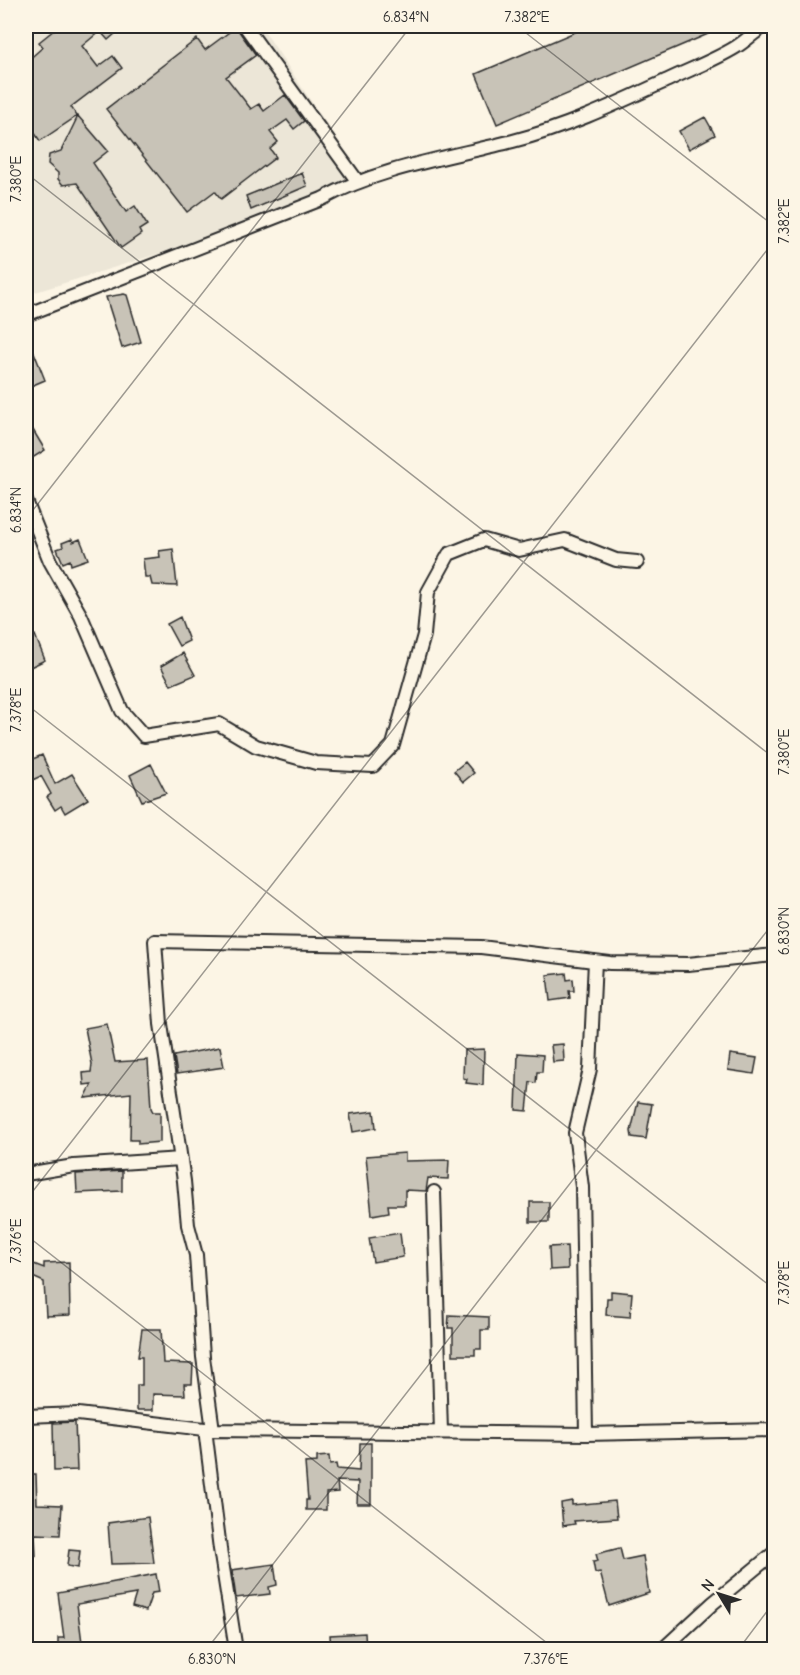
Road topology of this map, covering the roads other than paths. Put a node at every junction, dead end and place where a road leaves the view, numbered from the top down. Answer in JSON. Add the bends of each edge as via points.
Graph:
{"nodes":[{"id":1,"x":245,"y":26,"type":"edge"},
{"id":2,"x":765,"y":26,"type":"edge"},
{"id":3,"x":358,"y":182,"type":"junction"},
{"id":4,"x":26,"y":315,"type":"edge"},
{"id":5,"x":26,"y":501,"type":"edge"},
{"id":6,"x":637,"y":562,"type":"dead end"},
{"id":7,"x":774,"y":955,"type":"edge"},
{"id":8,"x":595,"y":962,"type":"junction"},
{"id":9,"x":181,"y":1159,"type":"junction"},
{"id":10,"x":26,"y":1174,"type":"edge"},
{"id":11,"x":434,"y":1192,"type":"dead end"},
{"id":12,"x":26,"y":1416,"type":"edge"},
{"id":13,"x":209,"y":1429,"type":"junction"},
{"id":14,"x":774,"y":1430,"type":"edge"},
{"id":15,"x":441,"y":1432,"type":"junction"},
{"id":16,"x":586,"y":1434,"type":"junction"},
{"id":17,"x":774,"y":1553,"type":"edge"},
{"id":18,"x":236,"y":1650,"type":"edge"},
{"id":19,"x":662,"y":1650,"type":"edge"}],
"edges":[{"from":1,"to":3,"type":"street"},
{"from":2,"to":3,"type":"street","via":[[721,55],[600,113],[472,153]]},
{"from":3,"to":4,"type":"street"},
{"from":5,"to":6,"type":"street","via":[[50,561],[81,616],[122,711],[144,736],[219,724],[256,746],[316,763],[373,766],[393,745],[423,635],[428,592],[449,554],[484,540],[519,550],[565,540],[616,560]]},
{"from":7,"to":8,"type":"street","via":[[688,964]]},
{"from":8,"to":9,"type":"street","via":[[481,947],[155,940],[161,1024]]},
{"from":8,"to":16,"type":"street","via":[[590,1069],[575,1133],[582,1187]]},
{"from":9,"to":10,"type":"street","via":[[74,1166]]},
{"from":9,"to":13,"type":"street","via":[[188,1225],[196,1255]]},
{"from":11,"to":15,"type":"street"},
{"from":12,"to":13,"type":"street","via":[[78,1414]]},
{"from":13,"to":15,"type":"street"},
{"from":13,"to":18,"type":"street","via":[[217,1527]]},
{"from":14,"to":16,"type":"street"},
{"from":15,"to":16,"type":"street"},
{"from":17,"to":19,"type":"street"}]}
